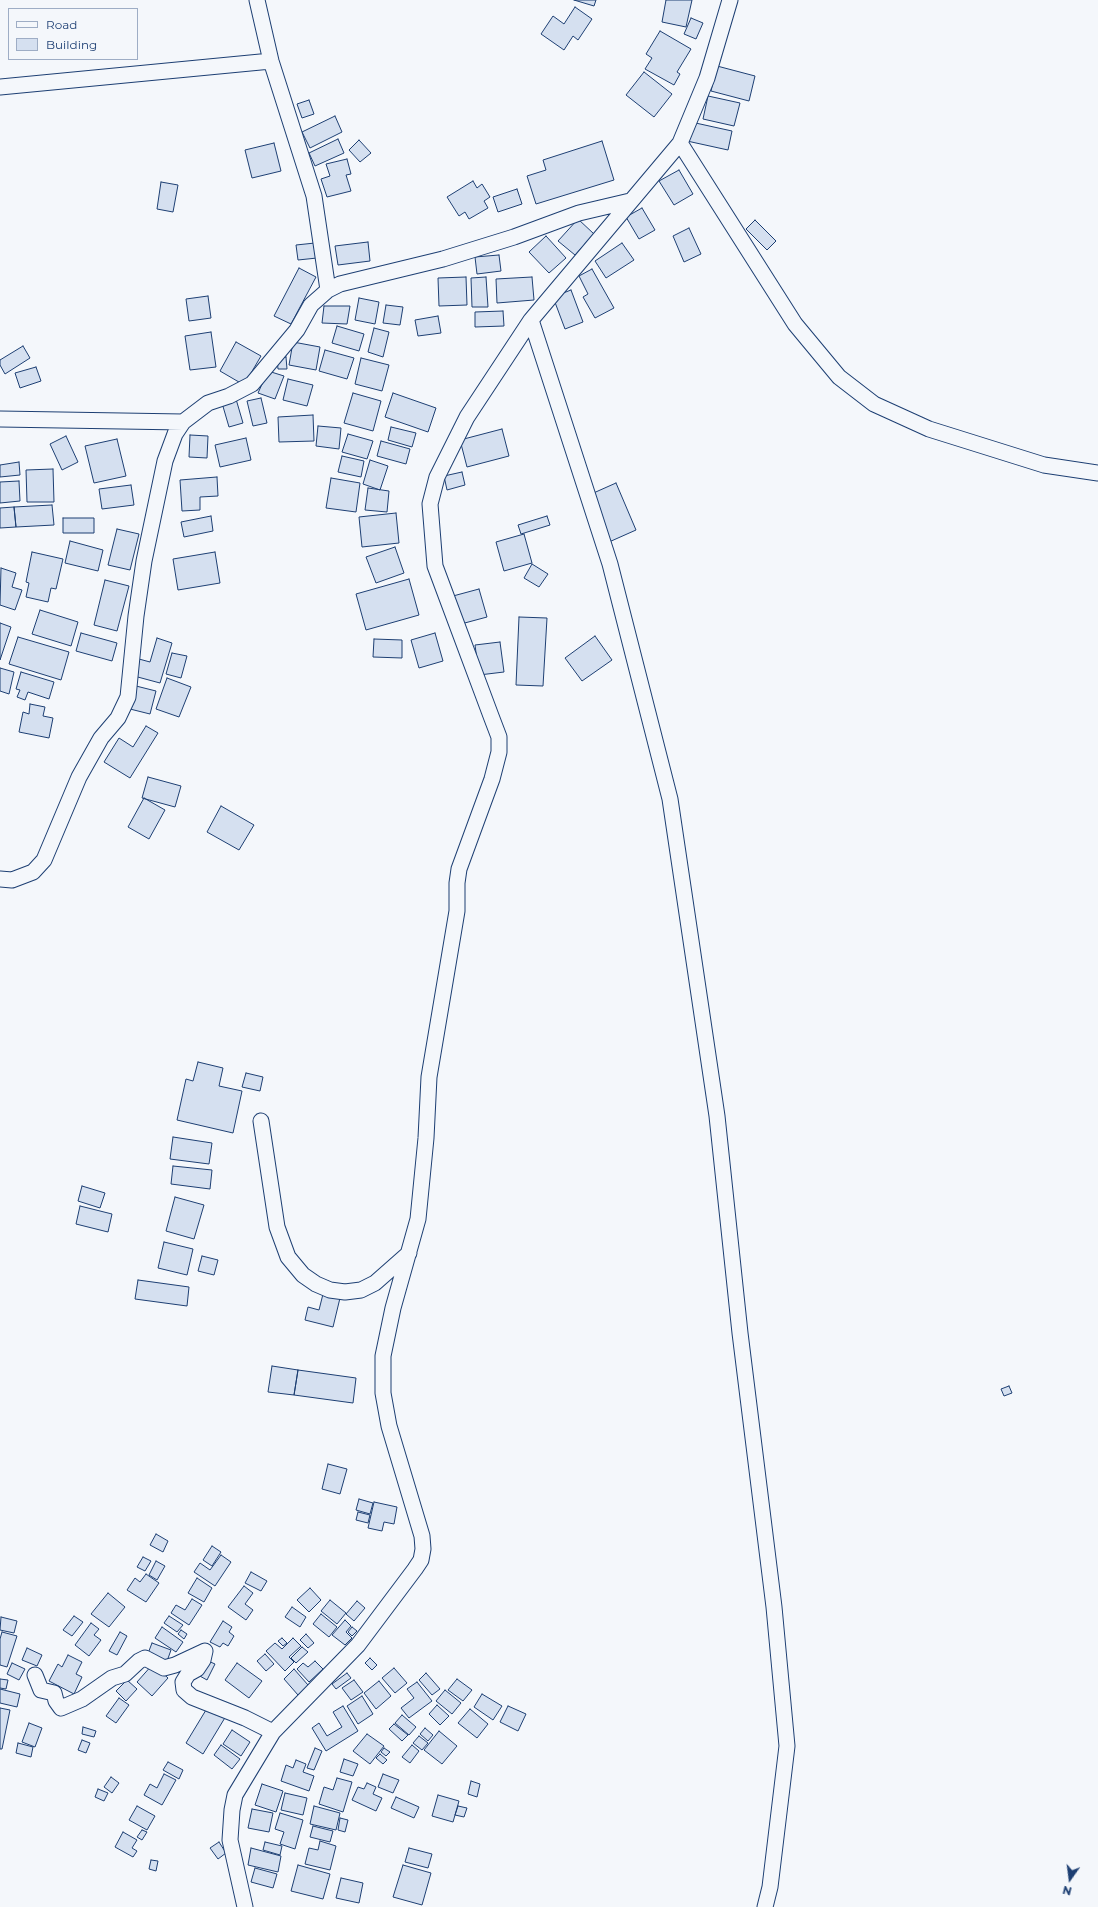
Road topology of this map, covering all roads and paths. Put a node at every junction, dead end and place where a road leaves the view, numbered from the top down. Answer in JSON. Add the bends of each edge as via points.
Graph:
{"nodes":[{"id":1,"x":257,"y":0,"type":"edge"},
{"id":2,"x":730,"y":0,"type":"edge"},
{"id":3,"x":271,"y":61,"type":"junction"},
{"id":4,"x":0,"y":87,"type":"edge"},
{"id":5,"x":680,"y":144,"type":"junction"},
{"id":6,"x":630,"y":201,"type":"junction"},
{"id":7,"x":328,"y":290,"type":"junction"},
{"id":8,"x":531,"y":320,"type":"junction"},
{"id":9,"x":0,"y":419,"type":"edge"},
{"id":10,"x":183,"y":422,"type":"junction"},
{"id":11,"x":1098,"y":473,"type":"edge"},
{"id":12,"x":0,"y":879,"type":"edge"},
{"id":13,"x":261,"y":1121,"type":"dead end"},
{"id":14,"x":409,"y":1253,"type":"junction"},
{"id":15,"x":35,"y":1675,"type":"dead end"},
{"id":16,"x":273,"y":1732,"type":"junction"},
{"id":17,"x":245,"y":1907,"type":"edge"},
{"id":18,"x":766,"y":1907,"type":"edge"}],
"edges":[{"from":1,"to":3,"type":"street"},
{"from":2,"to":5,"type":"street","via":[[707,78]]},
{"from":3,"to":4,"type":"street"},
{"from":3,"to":7,"type":"street","via":[[314,196]]},
{"from":5,"to":6,"type":"street"},
{"from":5,"to":11,"type":"street","via":[[795,324],[845,381],[874,404],[929,429],[1044,464]]},
{"from":6,"to":7,"type":"street","via":[[579,213],[443,259],[340,284]]},
{"from":6,"to":8,"type":"street"},
{"from":7,"to":10,"type":"street","via":[[311,305],[297,330],[252,384],[208,403]]},
{"from":8,"to":14,"type":"street","via":[[467,417],[437,477],[430,504],[436,566],[450,610],[492,716],[499,752],[457,883],[457,911],[429,1077],[418,1219]]},
{"from":8,"to":18,"type":"street","via":[[610,564],[670,799],[717,1116],[740,1333],[774,1607],[787,1746]]},
{"from":9,"to":10,"type":"street"},
{"from":10,"to":12,"type":"street","via":[[175,434],[165,461],[144,561],[128,697],[118,718],[101,738],[79,777],[44,860],[33,872],[12,880]]},
{"from":13,"to":14,"type":"street","via":[[277,1228],[288,1257],[303,1275],[330,1290],[361,1290],[375,1282]]},
{"from":14,"to":16,"type":"street","via":[[393,1308],[383,1356],[384,1393],[389,1426],[422,1536],[421,1560],[358,1644]]},
{"from":15,"to":16,"type":"street","via":[[41,1690],[54,1693],[61,1708],[82,1699],[112,1678],[125,1674],[145,1658],[164,1668],[205,1651],[200,1665],[188,1674],[183,1682],[184,1690],[192,1697]]},
{"from":16,"to":17,"type":"street","via":[[235,1795],[232,1810],[230,1840]]}]}
